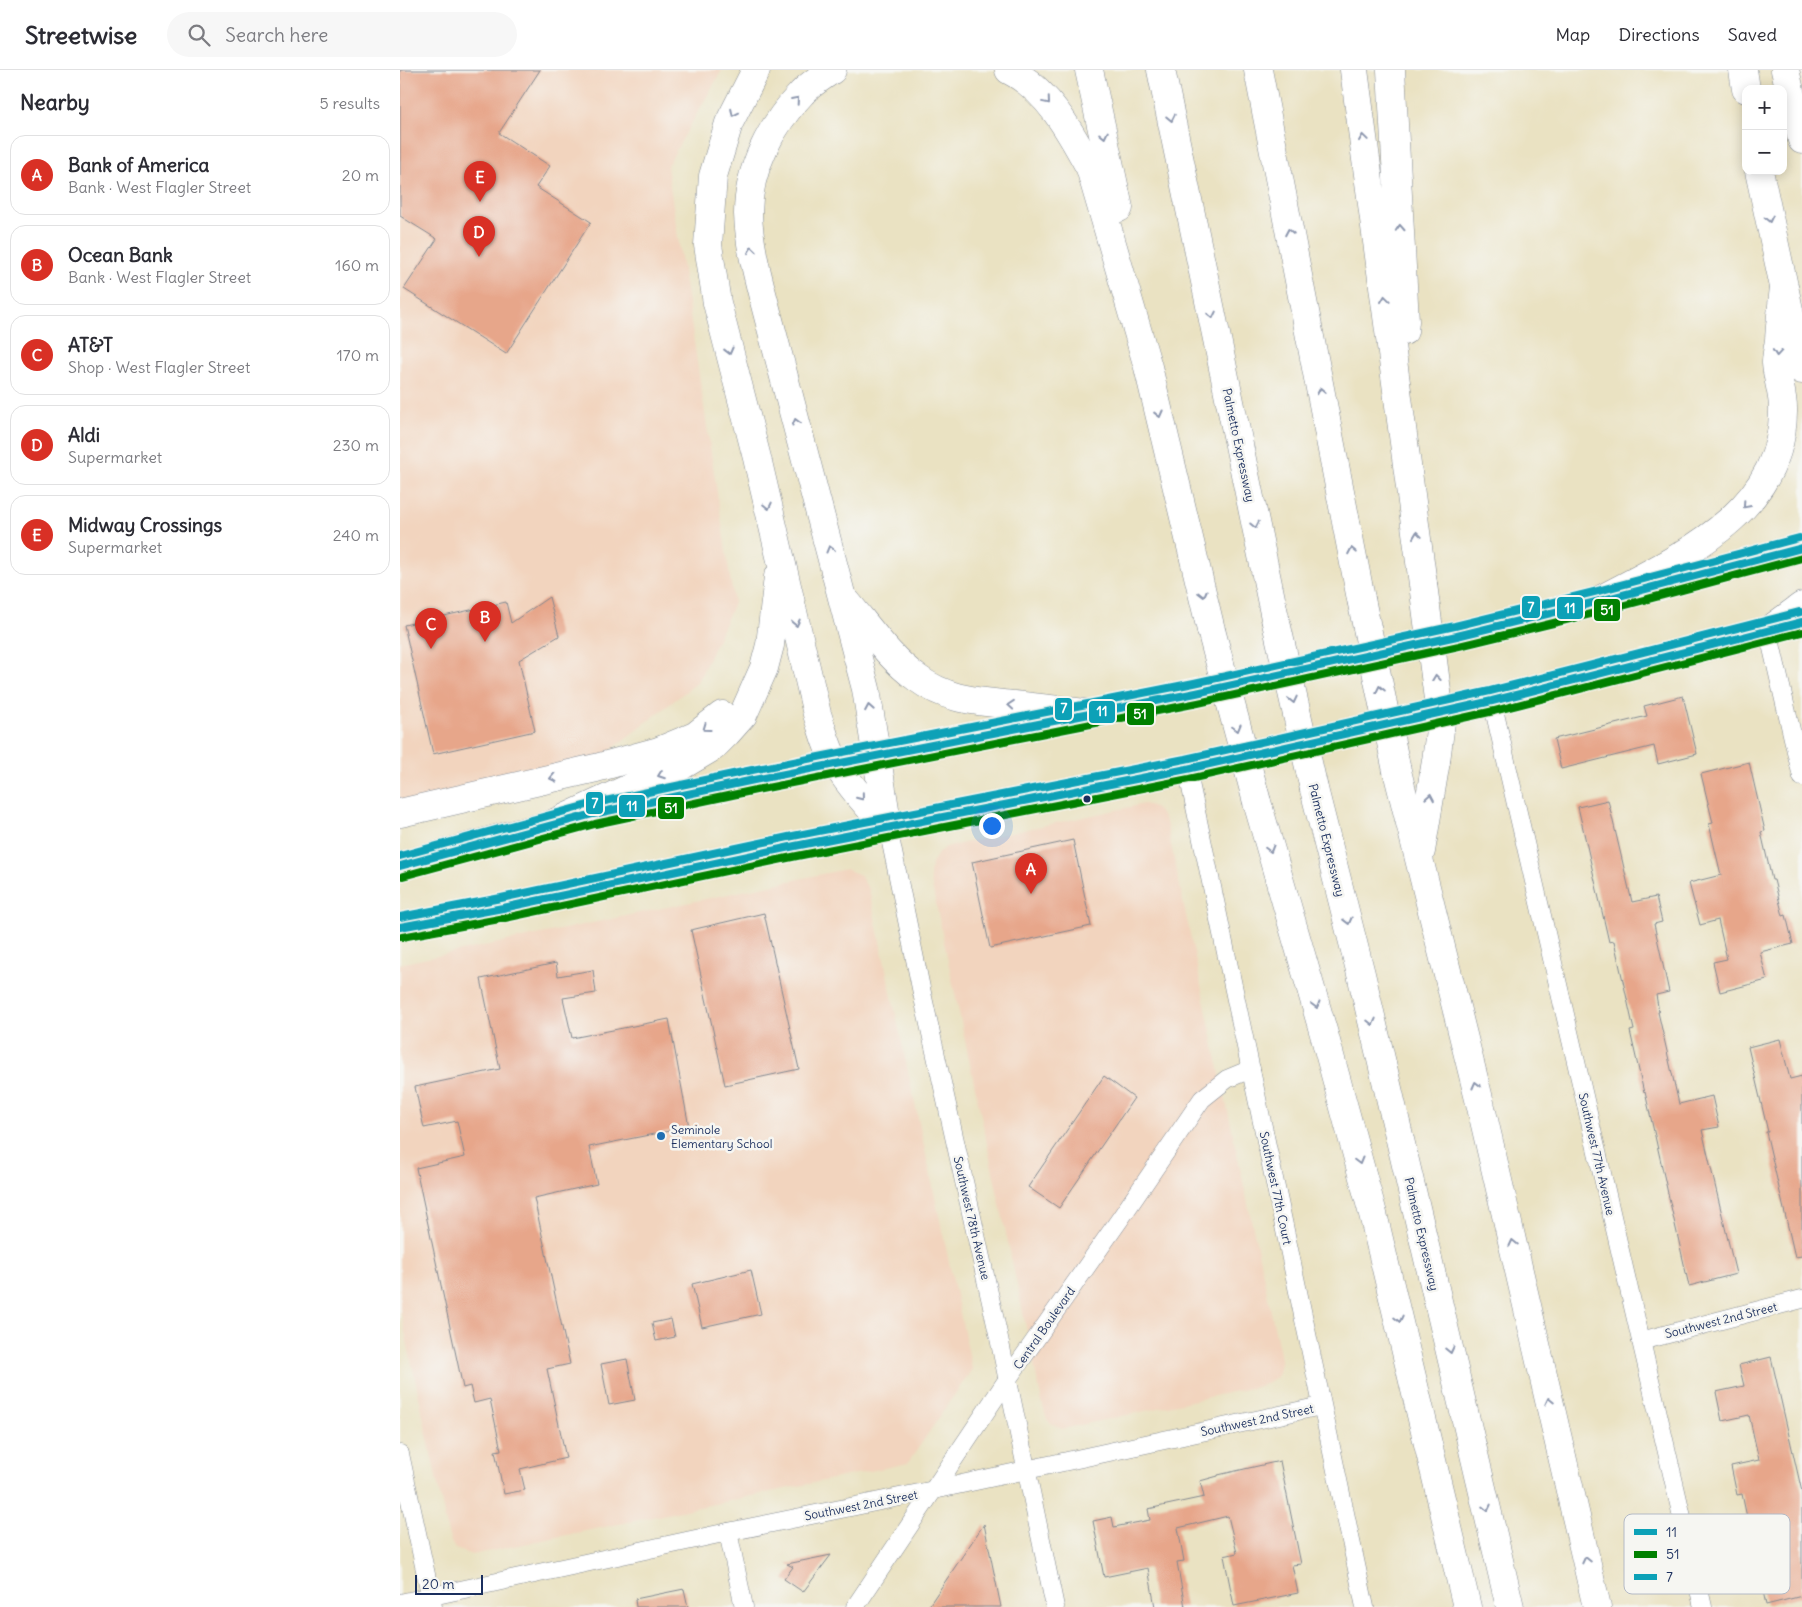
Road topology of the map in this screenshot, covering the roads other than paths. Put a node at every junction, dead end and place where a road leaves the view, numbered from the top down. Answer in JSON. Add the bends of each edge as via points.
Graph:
{"nodes":[{"id":1,"x":756,"y":70,"type":"edge"},
{"id":2,"x":832,"y":70,"type":"edge"},
{"id":3,"x":1009,"y":70,"type":"edge"},
{"id":4,"x":1089,"y":70,"type":"edge"},
{"id":5,"x":1161,"y":70,"type":"edge"},
{"id":6,"x":1258,"y":70,"type":"edge"},
{"id":7,"x":1354,"y":70,"type":"edge"},
{"id":8,"x":1391,"y":70,"type":"edge"},
{"id":9,"x":1743,"y":70,"type":"edge"},
{"id":10,"x":1785,"y":70,"type":"edge"},
{"id":11,"x":1745,"y":85,"type":"edge"},
{"id":12,"x":1802,"y":140,"type":"edge"},
{"id":13,"x":1760,"y":175,"type":"edge"},
{"id":14,"x":1784,"y":287,"type":"junction"},
{"id":15,"x":1148,"y":367,"type":"junction"},
{"id":16,"x":1802,"y":370,"type":"edge"},
{"id":17,"x":1398,"y":399,"type":"junction"},
{"id":18,"x":1802,"y":548,"type":"edge"},
{"id":19,"x":780,"y":558,"type":"junction"},
{"id":20,"x":843,"y":596,"type":"junction"},
{"id":21,"x":1596,"y":602,"type":"junction"},
{"id":22,"x":1802,"y":606,"type":"edge"},
{"id":23,"x":1802,"y":622,"type":"edge"},
{"id":24,"x":1768,"y":631,"type":"junction"},
{"id":25,"x":756,"y":684,"type":"junction"},
{"id":26,"x":1492,"y":701,"type":"junction"},
{"id":27,"x":1094,"y":714,"type":"junction"},
{"id":28,"x":878,"y":756,"type":"junction"},
{"id":29,"x":836,"y":764,"type":"junction"},
{"id":30,"x":1187,"y":769,"type":"junction"},
{"id":31,"x":1802,"y":777,"type":"edge"},
{"id":32,"x":400,"y":813,"type":"edge"},
{"id":33,"x":550,"y":825,"type":"junction"},
{"id":34,"x":888,"y":828,"type":"junction"},
{"id":35,"x":1419,"y":862,"type":"junction"},
{"id":36,"x":400,"y":866,"type":"edge"},
{"id":37,"x":400,"y":927,"type":"edge"},
{"id":38,"x":1251,"y":1069,"type":"junction"},
{"id":39,"x":1802,"y":1299,"type":"edge"},
{"id":40,"x":1641,"y":1341,"type":"junction"},
{"id":41,"x":1007,"y":1380,"type":"junction"},
{"id":42,"x":1322,"y":1406,"type":"junction"},
{"id":43,"x":400,"y":1454,"type":"edge"},
{"id":44,"x":1025,"y":1470,"type":"junction"},
{"id":45,"x":934,"y":1490,"type":"junction"},
{"id":46,"x":1681,"y":1514,"type":"edge"},
{"id":47,"x":728,"y":1532,"type":"junction"},
{"id":48,"x":1700,"y":1594,"type":"edge"},
{"id":49,"x":431,"y":1602,"type":"edge"},
{"id":50,"x":400,"y":1603,"type":"edge"},
{"id":51,"x":744,"y":1607,"type":"edge"},
{"id":52,"x":855,"y":1607,"type":"edge"},
{"id":53,"x":1055,"y":1607,"type":"edge"},
{"id":54,"x":1365,"y":1607,"type":"edge"},
{"id":55,"x":1467,"y":1607,"type":"edge"},
{"id":56,"x":1510,"y":1607,"type":"edge"},
{"id":57,"x":1597,"y":1607,"type":"edge"},
{"id":58,"x":1703,"y":1607,"type":"edge"}],
"edges":[{"from":1,"to":19,"type":"main road","one_way":true,"via":[[729,123],[713,176],[708,245],[717,304]]},
{"from":20,"to":2,"type":"main road","one_way":true,"via":[[752,253],[748,213],[753,178],[766,142],[803,92]]},
{"from":3,"to":15,"type":"main road","one_way":true,"via":[[1040,92],[1074,138],[1090,168]]},
{"from":4,"to":15,"type":"main road","one_way":true},
{"from":5,"to":56,"type":"main road","name":"Palmetto Expressway","one_way":true,"bridge":true,"via":[[1275,618]]},
{"from":35,"to":6,"type":"main road","one_way":true,"bridge":true,"via":[[1361,599]]},
{"from":17,"to":7,"type":"main road","one_way":true},
{"from":17,"to":8,"type":"main road","one_way":true,"via":[[1405,321]]},
{"from":9,"to":11,"type":"main road"},
{"from":10,"to":12,"type":"main road"},
{"from":13,"to":14,"type":"main road","one_way":true},
{"from":14,"to":16,"type":"main road"},
{"from":14,"to":21,"type":"main road","one_way":true,"via":[[1776,363],[1784,412],[1780,443],[1766,478],[1741,511],[1701,543]]},
{"from":15,"to":55,"type":"main road","one_way":true,"bridge":true,"via":[[1211,630],[1373,1214]]},
{"from":35,"to":17,"type":"main road","one_way":true,"bridge":true,"via":[[1441,722]]},
{"from":18,"to":21,"type":"main road"},
{"from":19,"to":25,"type":"main road","via":[[770,645]]},
{"from":19,"to":29,"type":"main road","one_way":true,"via":[[817,714]]},
{"from":27,"to":20,"type":"main road","one_way":true,"via":[[984,703],[936,690],[892,656]]},
{"from":28,"to":20,"type":"main road","one_way":true,"via":[[866,689]]},
{"from":21,"to":27,"type":"main road","via":[[1457,636]]},
{"from":22,"to":24,"type":"main road"},
{"from":23,"to":24,"type":"main road"},
{"from":24,"to":26,"type":"main road"},
{"from":24,"to":31,"type":"street"},
{"from":25,"to":32,"type":"main road","one_way":true,"via":[[695,736],[659,751]]},
{"from":25,"to":33,"type":"main road","one_way":true,"via":[[742,715],[713,747],[681,766]]},
{"from":26,"to":30,"type":"main road"},
{"from":26,"to":40,"type":"street","name":"Southwest 77th Avenue"},
{"from":27,"to":28,"type":"main road"},
{"from":28,"to":29,"type":"main road"},
{"from":28,"to":34,"type":"main road"},
{"from":29,"to":33,"type":"main road"},
{"from":29,"to":34,"type":"main road","one_way":true},
{"from":30,"to":34,"type":"main road"},
{"from":30,"to":38,"type":"street","name":"Southwest 77th Court"},
{"from":33,"to":36,"type":"main road"},
{"from":34,"to":37,"type":"main road"},
{"from":34,"to":41,"type":"street","name":"Southwest 78th Avenue"},
{"from":57,"to":35,"type":"main road","one_way":true,"via":[[1480,1103]]},
{"from":38,"to":41,"type":"street","name":"Central Boulevard","via":[[1227,1079],[1202,1099]]},
{"from":38,"to":42,"type":"street","name":"Southwest 77th Court"},
{"from":39,"to":40,"type":"street","name":"Southwest 2nd Street"},
{"from":40,"to":46,"type":"street","name":"Southwest 77th Avenue"},
{"from":41,"to":44,"type":"street","name":"Southwest 78th Avenue"},
{"from":41,"to":45,"type":"street","name":"Central Boulevard"},
{"from":42,"to":44,"type":"street","name":"Southwest 2nd Street"},
{"from":42,"to":54,"type":"street","name":"Southwest 77th Court"},
{"from":43,"to":49,"type":"street"},
{"from":44,"to":45,"type":"street","name":"Southwest 2nd Street"},
{"from":44,"to":53,"type":"street","name":"Southwest 78th Avenue"},
{"from":45,"to":47,"type":"street","name":"Southwest 2nd Street"},
{"from":45,"to":52,"type":"street","name":"Central Boulevard"},
{"from":47,"to":49,"type":"street","name":"Southwest 2nd Street"},
{"from":47,"to":51,"type":"street"},
{"from":48,"to":58,"type":"street","name":"Southwest 77th Avenue"},
{"from":49,"to":50,"type":"street","name":"Southwest 2nd Street"}]}
